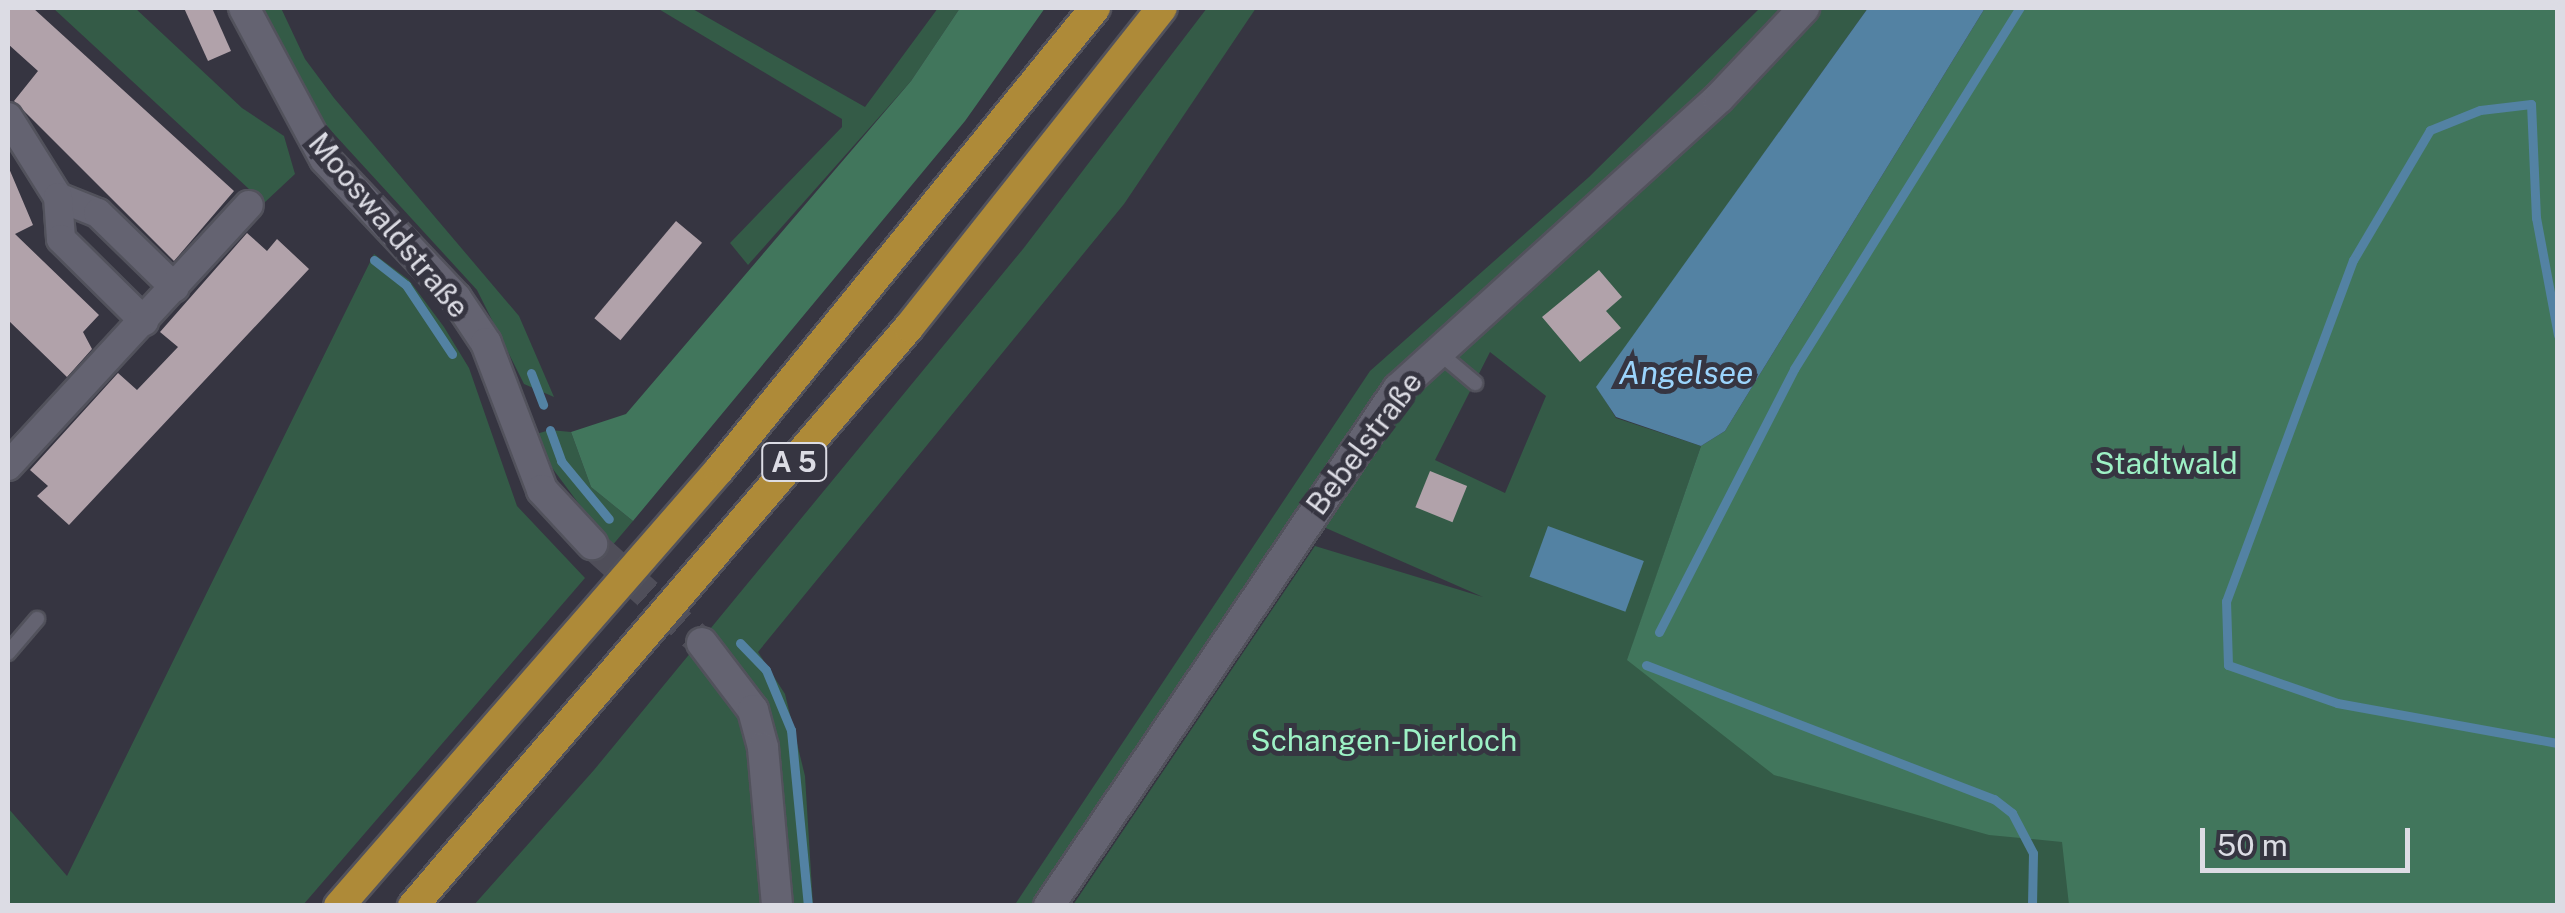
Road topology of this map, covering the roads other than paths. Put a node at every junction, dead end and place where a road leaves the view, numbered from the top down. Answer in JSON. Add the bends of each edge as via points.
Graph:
{"nodes":[{"id":1,"x":244,"y":8,"type":"edge"},
{"id":2,"x":1070,"y":8,"type":"edge"},
{"id":3,"x":1095,"y":8,"type":"edge"},
{"id":4,"x":1162,"y":8,"type":"edge"},
{"id":5,"x":1804,"y":8,"type":"edge"},
{"id":6,"x":1036,"y":82,"type":"junction"},
{"id":7,"x":8,"y":117,"type":"edge"},
{"id":8,"x":58,"y":197,"type":"junction"},
{"id":9,"x":249,"y":205,"type":"dead end"},
{"id":10,"x":175,"y":288,"type":"junction"},
{"id":11,"x":144,"y":321,"type":"junction"},
{"id":12,"x":1436,"y":350,"type":"junction"},
{"id":13,"x":1475,"y":382,"type":"dead end"},
{"id":14,"x":8,"y":466,"type":"edge"},
{"id":15,"x":592,"y":544,"type":"tunnel mouth"},
{"id":16,"x":37,"y":620,"type":"dead end"},
{"id":17,"x":702,"y":643,"type":"tunnel mouth"},
{"id":18,"x":8,"y":653,"type":"edge"},
{"id":19,"x":339,"y":906,"type":"edge"},
{"id":20,"x":413,"y":906,"type":"edge"},
{"id":21,"x":777,"y":906,"type":"edge"},
{"id":22,"x":1048,"y":906,"type":"edge"}],
"edges":[{"from":1,"to":15,"type":"street","name":"Mooswaldstraße","via":[[324,159],[447,287],[486,344],[542,490]]},
{"from":2,"to":6,"type":"highway"},
{"from":3,"to":6,"type":"highway","number":"A 5"},
{"from":4,"to":20,"type":"highway","number":"A 5","via":[[909,327]]},
{"from":5,"to":12,"type":"street","name":"Bebelstraße","via":[[1668,146]]},
{"from":6,"to":19,"type":"highway","number":"A 5","via":[[718,470]]},
{"from":7,"to":8,"type":"street"},
{"from":8,"to":10,"type":"street","via":[[98,213]]},
{"from":8,"to":11,"type":"street","via":[[61,239]]},
{"from":9,"to":10,"type":"street"},
{"from":10,"to":11,"type":"street"},
{"from":11,"to":14,"type":"street"},
{"from":12,"to":13,"type":"lane"},
{"from":12,"to":22,"type":"street","name":"Bebelstraße","via":[[1387,404]]},
{"from":16,"to":18,"type":"lane"},
{"from":17,"to":21,"type":"street","via":[[753,710],[764,748]]}]}
